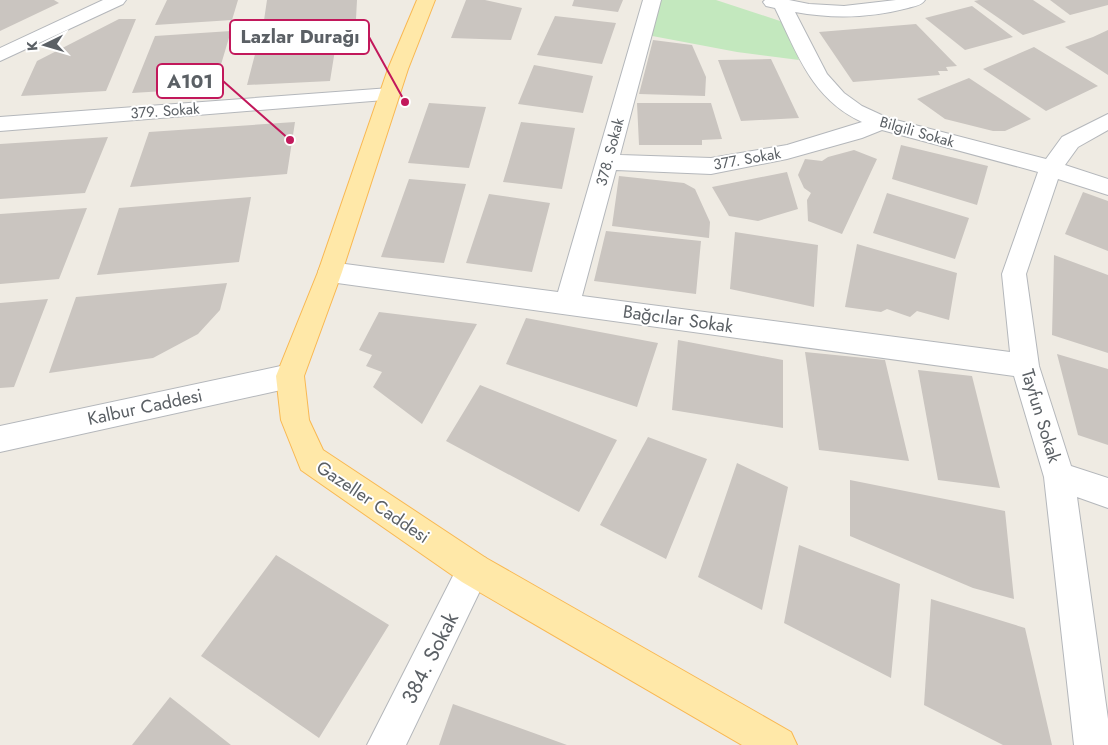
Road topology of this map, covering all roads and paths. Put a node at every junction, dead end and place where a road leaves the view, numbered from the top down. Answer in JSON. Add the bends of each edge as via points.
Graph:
{"nodes":[{"id":1,"x":116,"y":0,"type":"edge"},
{"id":2,"x":426,"y":0,"type":"edge"},
{"id":3,"x":652,"y":0,"type":"edge"},
{"id":4,"x":916,"y":0,"type":"edge"},
{"id":5,"x":774,"y":1,"type":"edge"},
{"id":6,"x":0,"y":55,"type":"edge"},
{"id":7,"x":390,"y":94,"type":"junction"},
{"id":8,"x":1108,"y":121,"type":"edge"},
{"id":9,"x":881,"y":122,"type":"junction"},
{"id":10,"x":0,"y":124,"type":"edge"},
{"id":11,"x":608,"y":162,"type":"junction"},
{"id":12,"x":1051,"y":168,"type":"junction"},
{"id":13,"x":1108,"y":186,"type":"edge"},
{"id":14,"x":330,"y":272,"type":"junction"},
{"id":15,"x":568,"y":304,"type":"junction"},
{"id":16,"x":1025,"y":366,"type":"junction"},
{"id":17,"x":290,"y":376,"type":"junction"},
{"id":18,"x":0,"y":439,"type":"edge"},
{"id":19,"x":1059,"y":477,"type":"junction"},
{"id":20,"x":1108,"y":493,"type":"edge"},
{"id":21,"x":474,"y":570,"type":"junction"},
{"id":22,"x":386,"y":745,"type":"edge"},
{"id":23,"x":778,"y":745,"type":"edge"},
{"id":24,"x":1093,"y":745,"type":"edge"}],
"edges":[{"from":1,"to":6,"type":"street"},
{"from":2,"to":7,"type":"main road","name":"Gazeller Caddesi"},
{"from":3,"to":11,"type":"street","name":"378. Sokak"},
{"from":4,"to":5,"type":"street","via":[[852,12],[821,12]]},
{"from":5,"to":9,"type":"street","name":"Bilgili Sokak","via":[[791,21],[818,76],[837,98],[854,111]]},
{"from":7,"to":10,"type":"street","name":"379. Sokak"},
{"from":7,"to":14,"type":"main road","name":"Gazeller Caddesi"},
{"from":8,"to":12,"type":"street","name":"Tayfun Sokak","via":[[1070,142]]},
{"from":9,"to":11,"type":"street","name":"377. Sokak","via":[[855,133],[786,152],[711,166]]},
{"from":9,"to":12,"type":"street","name":"Bilgili Sokak"},
{"from":11,"to":15,"type":"street","name":"378. Sokak"},
{"from":12,"to":13,"type":"street","name":"Bilgili Sokak"},
{"from":12,"to":16,"type":"street","name":"Tayfun Sokak","via":[[1014,274]]},
{"from":14,"to":15,"type":"street","name":"Bağcılar Sokak"},
{"from":14,"to":17,"type":"main road","name":"Gazeller Caddesi"},
{"from":15,"to":16,"type":"street","name":"Bağcılar Sokak"},
{"from":16,"to":19,"type":"street","name":"Tayfun Sokak"},
{"from":17,"to":18,"type":"street","name":"Kalbur Caddesi"},
{"from":17,"to":21,"type":"main road","name":"Gazeller Caddesi","via":[[295,420],[312,460]]},
{"from":19,"to":20,"type":"street"},
{"from":19,"to":24,"type":"street","name":"Tayfun Sokak"},
{"from":21,"to":22,"type":"street","name":"384. Sokak"},
{"from":21,"to":23,"type":"main road","name":"Gazeller Caddesi"}]}
